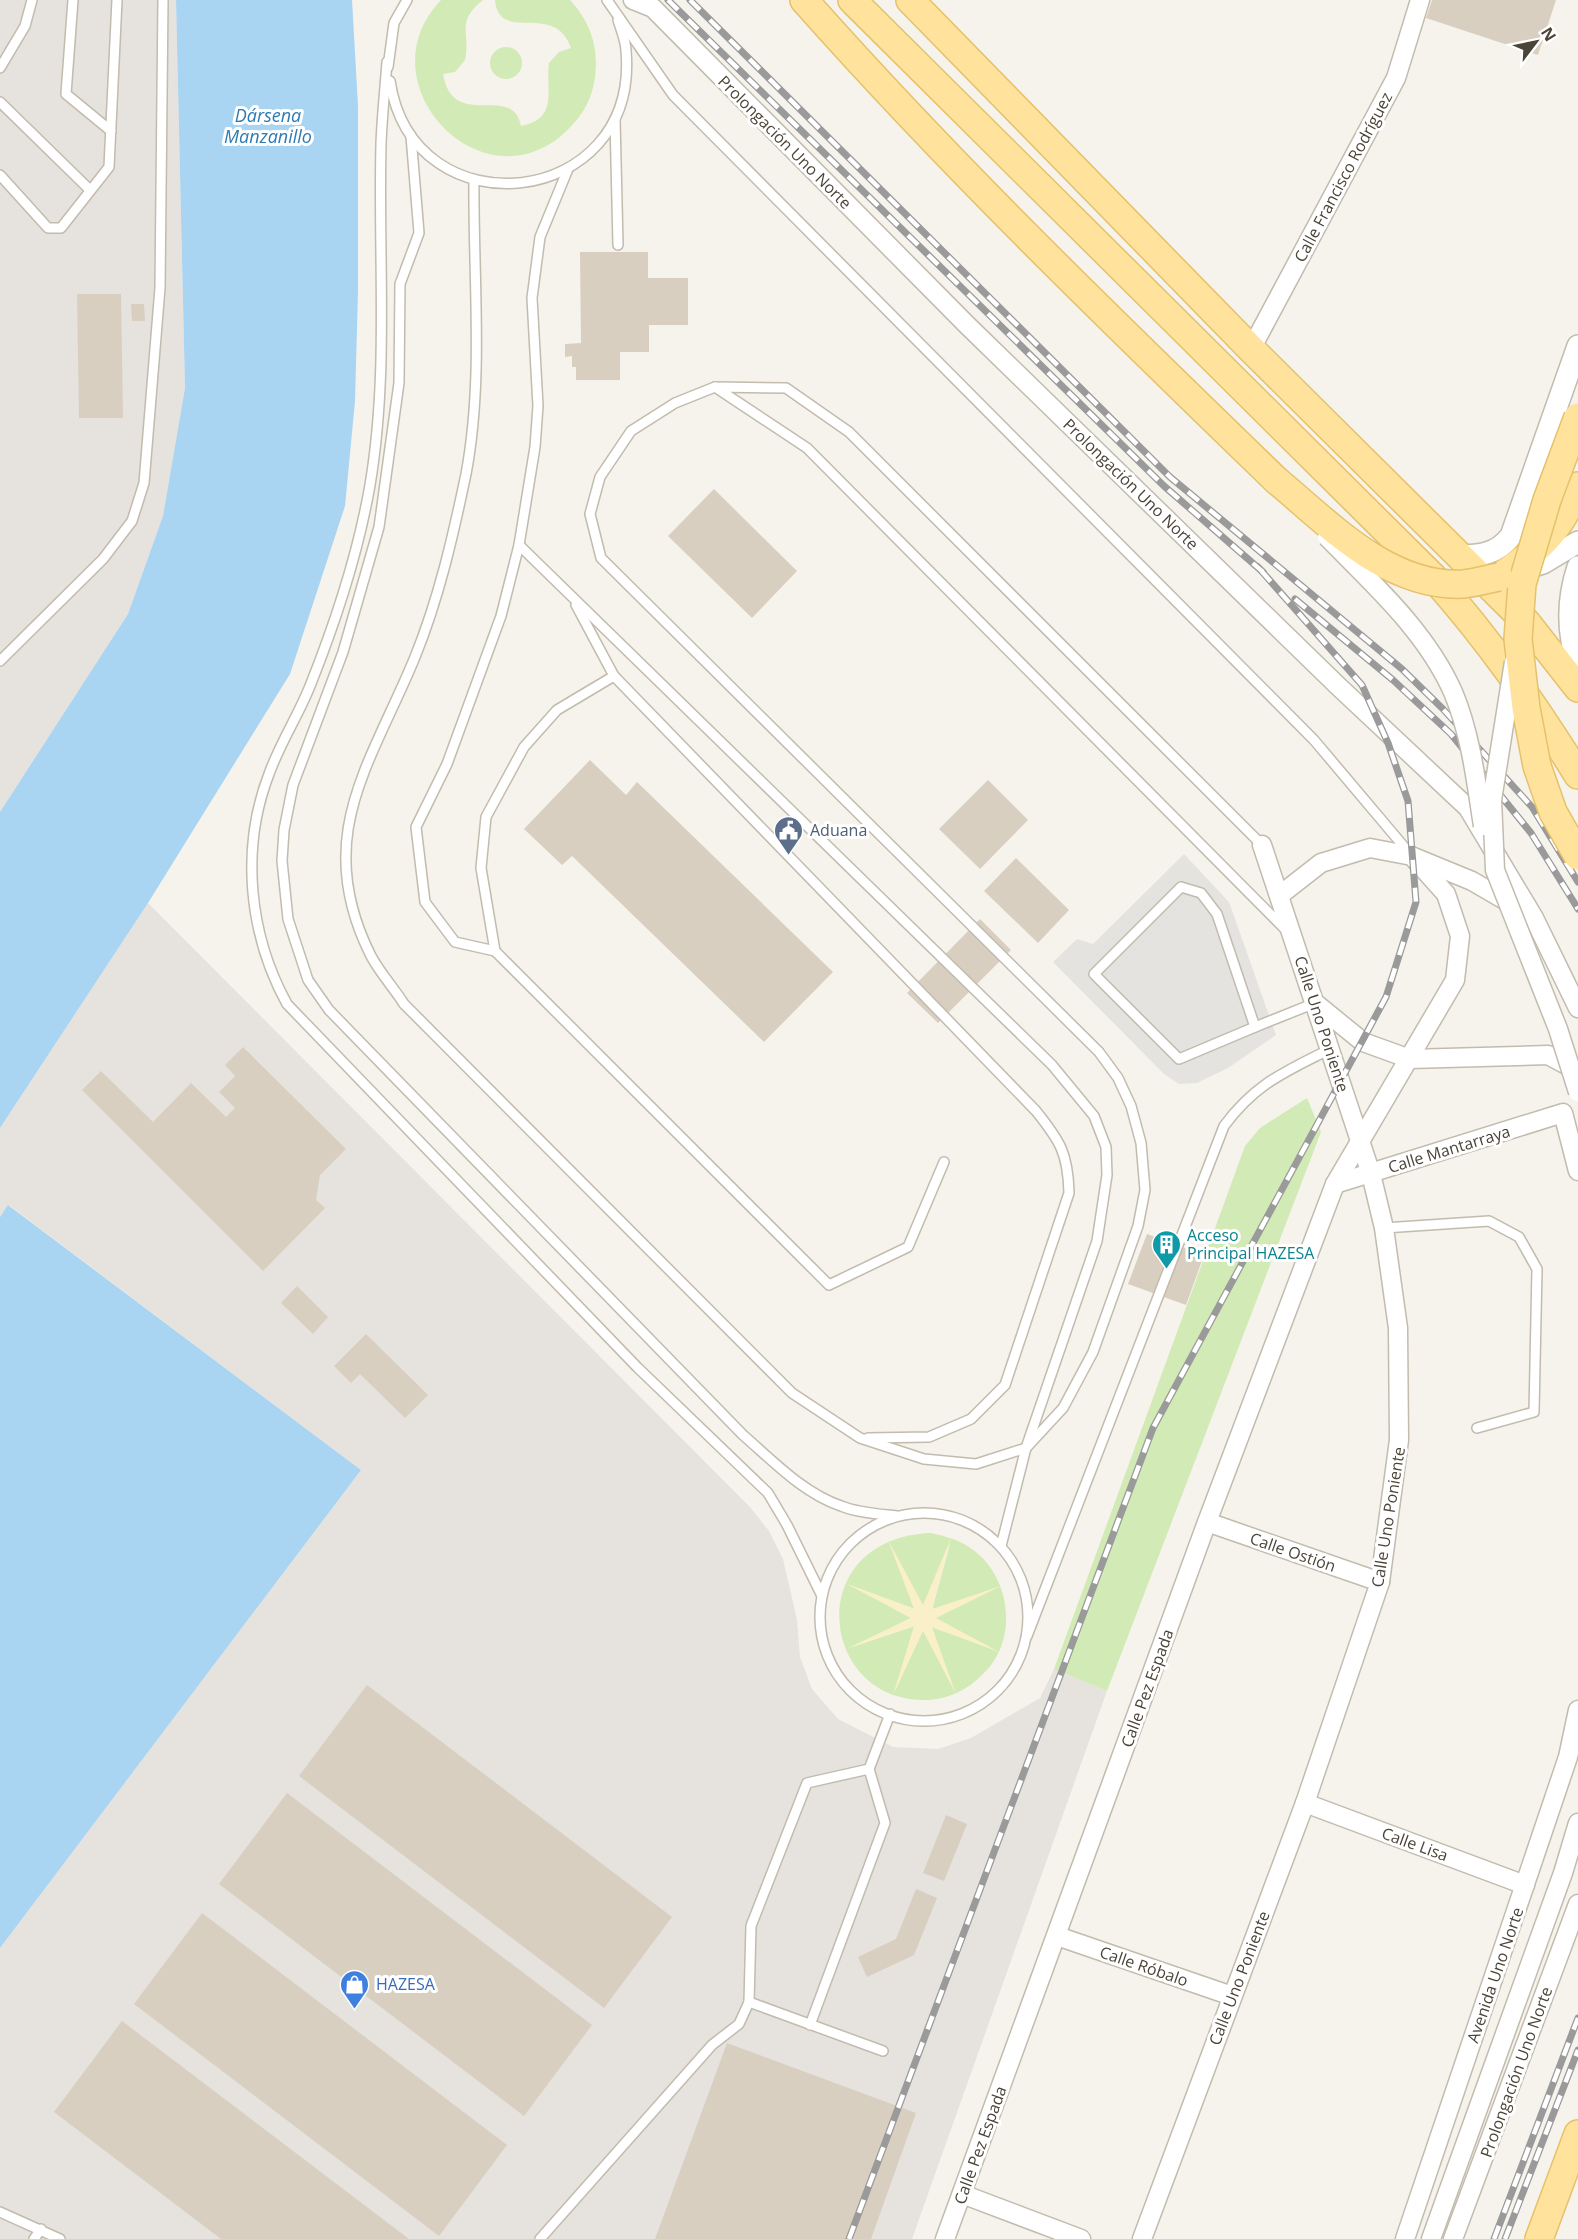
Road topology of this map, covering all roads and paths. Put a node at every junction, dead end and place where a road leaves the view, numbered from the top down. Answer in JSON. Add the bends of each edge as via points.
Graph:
{"nodes":[{"id":1,"x":32,"y":0,"type":"edge"},
{"id":2,"x":73,"y":0,"type":"edge"},
{"id":3,"x":117,"y":0,"type":"edge"},
{"id":4,"x":163,"y":0,"type":"edge"},
{"id":5,"x":407,"y":0,"type":"edge"},
{"id":6,"x":607,"y":0,"type":"edge"},
{"id":7,"x":633,"y":0,"type":"edge"},
{"id":8,"x":804,"y":0,"type":"edge"},
{"id":9,"x":852,"y":0,"type":"edge"},
{"id":10,"x":910,"y":0,"type":"edge"},
{"id":11,"x":1420,"y":0,"type":"edge"},
{"id":12,"x":387,"y":62,"type":"junction"},
{"id":13,"x":0,"y":68,"type":"edge"},
{"id":14,"x":0,"y":102,"type":"edge"},
{"id":15,"x":615,"y":118,"type":"junction"},
{"id":16,"x":111,"y":130,"type":"junction"},
{"id":17,"x":411,"y":136,"type":"junction"},
{"id":18,"x":568,"y":169,"type":"junction"},
{"id":19,"x":0,"y":175,"type":"edge"},
{"id":20,"x":474,"y":181,"type":"junction"},
{"id":21,"x":90,"y":190,"type":"junction"},
{"id":22,"x":618,"y":245,"type":"dead end"},
{"id":23,"x":1578,"y":346,"type":"edge"},
{"id":24,"x":1251,"y":349,"type":"junction"},
{"id":25,"x":715,"y":387,"type":"junction"},
{"id":26,"x":1565,"y":419,"type":"edge"},
{"id":27,"x":1578,"y":429,"type":"edge"},
{"id":28,"x":1537,"y":459,"type":"junction"},
{"id":29,"x":1578,"y":475,"type":"edge"},
{"id":30,"x":1276,"y":480,"type":"junction"},
{"id":31,"x":1578,"y":486,"type":"edge"},
{"id":32,"x":1578,"y":542,"type":"edge"},
{"id":33,"x":519,"y":545,"type":"junction"},
{"id":34,"x":1458,"y":556,"type":"junction"},
{"id":35,"x":1499,"y":577,"type":"junction"},
{"id":36,"x":1576,"y":577,"type":"edge"},
{"id":37,"x":572,"y":596,"type":"junction"},
{"id":38,"x":1518,"y":639,"type":"junction"},
{"id":39,"x":0,"y":661,"type":"edge"},
{"id":40,"x":1578,"y":665,"type":"edge"},
{"id":41,"x":614,"y":676,"type":"junction"},
{"id":42,"x":1578,"y":688,"type":"edge"},
{"id":43,"x":1578,"y":776,"type":"edge"},
{"id":44,"x":1262,"y":845,"type":"joint"},
{"id":45,"x":1412,"y":856,"type":"junction"},
{"id":46,"x":1578,"y":856,"type":"edge"},
{"id":47,"x":1495,"y":870,"type":"junction"},
{"id":48,"x":1280,"y":895,"type":"junction"},
{"id":49,"x":1534,"y":918,"type":"junction"},
{"id":50,"x":1295,"y":939,"type":"junction"},
{"id":51,"x":495,"y":951,"type":"junction"},
{"id":52,"x":1315,"y":1003,"type":"junction"},
{"id":53,"x":1578,"y":1008,"type":"edge"},
{"id":54,"x":1255,"y":1027,"type":"junction"},
{"id":55,"x":1330,"y":1048,"type":"junction"},
{"id":56,"x":1410,"y":1059,"type":"junction"},
{"id":57,"x":1578,"y":1071,"type":"edge"},
{"id":58,"x":1578,"y":1092,"type":"edge"},
{"id":59,"x":1361,"y":1143,"type":"junction"},
{"id":60,"x":944,"y":1162,"type":"dead end"},
{"id":61,"x":1578,"y":1171,"type":"edge"},
{"id":62,"x":1371,"y":1174,"type":"junction"},
{"id":63,"x":1335,"y":1185,"type":"junction"},
{"id":64,"x":1384,"y":1228,"type":"junction"},
{"id":65,"x":1477,"y":1428,"type":"dead end"},
{"id":66,"x":860,"y":1438,"type":"junction"},
{"id":67,"x":1026,"y":1448,"type":"junction"},
{"id":68,"x":897,"y":1516,"type":"junction"},
{"id":69,"x":1207,"y":1522,"type":"junction"},
{"id":70,"x":1001,"y":1546,"type":"junction"},
{"id":71,"x":1380,"y":1582,"type":"junction"},
{"id":72,"x":822,"y":1596,"type":"junction"},
{"id":73,"x":1027,"y":1636,"type":"junction"},
{"id":74,"x":1578,"y":1710,"type":"edge"},
{"id":75,"x":890,"y":1714,"type":"junction"},
{"id":76,"x":869,"y":1769,"type":"junction"},
{"id":77,"x":1305,"y":1803,"type":"junction"},
{"id":78,"x":1578,"y":1823,"type":"edge"},
{"id":79,"x":1526,"y":1885,"type":"junction"},
{"id":80,"x":1578,"y":1904,"type":"edge"},
{"id":81,"x":1057,"y":1936,"type":"junction"},
{"id":82,"x":1232,"y":1996,"type":"junction"},
{"id":83,"x":749,"y":2002,"type":"junction"},
{"id":84,"x":810,"y":2025,"type":"junction"},
{"id":85,"x":883,"y":2051,"type":"dead end"},
{"id":86,"x":1578,"y":2134,"type":"edge"},
{"id":87,"x":962,"y":2194,"type":"junction"},
{"id":88,"x":0,"y":2212,"type":"edge"},
{"id":89,"x":41,"y":2229,"type":"junction"},
{"id":90,"x":34,"y":2239,"type":"edge"},
{"id":91,"x":60,"y":2239,"type":"edge"},
{"id":92,"x":540,"y":2239,"type":"edge"},
{"id":93,"x":945,"y":2239,"type":"edge"},
{"id":94,"x":1080,"y":2239,"type":"edge"},
{"id":95,"x":1142,"y":2239,"type":"edge"},
{"id":96,"x":1405,"y":2239,"type":"edge"},
{"id":97,"x":1431,"y":2239,"type":"edge"},
{"id":98,"x":1453,"y":2239,"type":"edge"},
{"id":99,"x":1539,"y":2239,"type":"edge"}],
"edges":[{"from":1,"to":13,"type":"lane","via":[[25,26]]},
{"from":2,"to":16,"type":"lane","via":[[66,94]]},
{"from":3,"to":16,"type":"lane"},
{"from":4,"to":39,"type":"lane","via":[[160,288],[144,483],[132,521],[103,559]]},
{"from":5,"to":12,"type":"lane","via":[[394,23]]},
{"from":6,"to":15,"type":"lane","via":[[616,15],[626,50],[626,85]]},
{"from":6,"to":45,"type":"lane","via":[[673,95],[1314,740]]},
{"from":7,"to":49,"type":"street","name":"Prolongación Uno Norte","via":[[653,8],[967,325],[1468,808]]},
{"from":8,"to":30,"type":"main road","via":[[1034,245]]},
{"from":9,"to":43,"type":"main road","via":[[1432,577],[1480,630],[1539,711]]},
{"from":10,"to":24,"type":"main road"},
{"from":11,"to":24,"type":"street","name":"Calle Francisco Rodríguez","via":[[1396,78]]},
{"from":12,"to":17,"type":"lane","via":[[393,101]]},
{"from":12,"to":72,"type":"lane","via":[[381,144],[382,357],[370,485],[329,639],[269,773],[260,803],[252,869],[258,931],[287,1004],[637,1367],[768,1493]]},
{"from":14,"to":21,"type":"lane"},
{"from":15,"to":18,"type":"lane","via":[[596,147]]},
{"from":15,"to":22,"type":"lane"},
{"from":16,"to":21,"type":"lane","via":[[109,167]]},
{"from":17,"to":20,"type":"lane","via":[[439,164]]},
{"from":17,"to":68,"type":"lane","via":[[419,233],[400,284],[399,383],[379,527],[343,652],[287,806],[282,861],[295,946],[308,980],[329,1010],[742,1435],[816,1494],[842,1506]]},
{"from":18,"to":20,"type":"lane","via":[[538,182],[506,185]]},
{"from":18,"to":33,"type":"lane","via":[[540,237],[532,298],[538,406]]},
{"from":19,"to":21,"type":"lane","via":[[48,228],[61,228]]},
{"from":20,"to":66,"type":"lane","via":[[476,375],[466,472],[444,574],[415,657],[355,794],[344,849],[350,905],[372,957],[404,1004],[792,1393]]},
{"from":23,"to":26,"type":"street"},
{"from":24,"to":34,"type":"main road"},
{"from":25,"to":44,"type":"lane","via":[[786,388],[849,432]]},
{"from":25,"to":50,"type":"lane","via":[[807,448]]},
{"from":25,"to":67,"type":"lane","via":[[675,403],[631,431],[600,477],[590,514],[601,558],[1099,1052],[1118,1078],[1131,1106],[1141,1143],[1145,1190],[1138,1226],[1093,1352],[1064,1408]]},
{"from":26,"to":27,"type":"street"},
{"from":26,"to":28,"type":"street"},
{"from":26,"to":38,"type":"main road","bridge":true,"via":[[1547,500],[1522,584]]},
{"from":28,"to":29,"type":"street"},
{"from":28,"to":34,"type":"street","via":[[1505,545],[1486,555]]},
{"from":30,"to":35,"type":"main road","bridge":true,"via":[[1372,557],[1407,574],[1463,584]]},
{"from":30,"to":47,"type":"street","bridge":true,"via":[[1389,600],[1424,641],[1436,662],[1452,692],[1470,747],[1487,848]]},
{"from":31,"to":35,"type":"main road","bridge":true,"via":[[1549,539]]},
{"from":32,"to":35,"type":"street","bridge":true,"via":[[1543,563]]},
{"from":33,"to":37,"type":"lane"},
{"from":33,"to":51,"type":"lane","via":[[501,616],[447,764],[416,827],[425,902],[455,942]]},
{"from":34,"to":42,"type":"main road","via":[[1527,623]]},
{"from":36,"to":40,"type":"street","via":[[1568,617]]},
{"from":37,"to":41,"type":"lane"},
{"from":37,"to":67,"type":"lane","via":[[1052,1065],[1094,1116],[1106,1147],[1107,1175],[1097,1241]]},
{"from":38,"to":46,"type":"main road","bridge":true,"via":[[1537,766],[1553,812]]},
{"from":38,"to":47,"type":"street","bridge":true,"via":[[1492,800]]},
{"from":41,"to":51,"type":"lane","via":[[557,710],[524,747],[486,817],[481,868]]},
{"from":41,"to":66,"type":"lane","via":[[1036,1111],[1056,1136],[1068,1164],[1069,1193],[1005,1385],[972,1419],[929,1437]]},
{"from":44,"to":48,"type":"street","name":"Calle Uno Poniente"},
{"from":45,"to":48,"type":"street","via":[[1370,848],[1322,863]]},
{"from":45,"to":49,"type":"street","via":[[1472,880]]},
{"from":45,"to":56,"type":"street","via":[[1446,894],[1460,936],[1455,980]]},
{"from":47,"to":58,"type":"street","bridge":true,"via":[[1558,1029]]},
{"from":48,"to":50,"type":"street","name":"Calle Uno Poniente"},
{"from":49,"to":53,"type":"street","name":"Prolongación Uno Norte"},
{"from":50,"to":52,"type":"street","name":"Calle Uno Poniente"},
{"from":51,"to":60,"type":"lane","via":[[829,1286],[908,1247]]},
{"from":52,"to":54,"type":"lane"},
{"from":52,"to":55,"type":"street","name":"Calle Uno Poniente"},
{"from":52,"to":56,"type":"street","via":[[1363,1042]]},
{"from":54,"to":54,"type":"lane","via":[[1179,1059],[1094,974],[1181,887],[1201,893],[1217,914]]},
{"from":55,"to":59,"type":"street","name":"Calle Uno Poniente"},
{"from":55,"to":73,"type":"lane","via":[[1271,1078],[1243,1101],[1224,1126]]},
{"from":56,"to":57,"type":"street","via":[[1548,1055]]},
{"from":56,"to":59,"type":"street","name":"Calle Pez Espada"},
{"from":59,"to":62,"type":"street","name":"Calle Uno Poniente"},
{"from":59,"to":63,"type":"street","name":"Calle Pez Espada"},
{"from":61,"to":62,"type":"street","name":"Calle Mantarraya","via":[[1563,1113]]},
{"from":62,"to":63,"type":"street","name":"Calle Mantarraya"},
{"from":62,"to":64,"type":"street","name":"Calle Uno Poniente"},
{"from":63,"to":69,"type":"street","name":"Calle Pez Espada"},
{"from":64,"to":65,"type":"lane","via":[[1489,1221],[1519,1237],[1537,1269],[1534,1412]]},
{"from":64,"to":71,"type":"street","name":"Calle Uno Poniente","via":[[1398,1328],[1400,1440]]},
{"from":66,"to":67,"type":"lane","via":[[924,1459],[976,1464]]},
{"from":67,"to":70,"type":"lane"},
{"from":68,"to":70,"type":"lane","via":[[925,1512],[953,1517],[979,1528]]},
{"from":68,"to":72,"type":"lane","via":[[871,1527],[848,1545],[832,1569]]},
{"from":69,"to":71,"type":"street","name":"Calle Ostión"},
{"from":69,"to":81,"type":"street","name":"Calle Pez Espada"},
{"from":70,"to":73,"type":"lane","via":[[1019,1573],[1028,1604]]},
{"from":71,"to":77,"type":"street","name":"Calle Uno Poniente"},
{"from":72,"to":75,"type":"lane","via":[[821,1629],[830,1661],[849,1689],[875,1709]]},
{"from":73,"to":75,"type":"lane","via":[[1016,1667],[996,1693],[970,1712],[938,1721],[906,1720]]},
{"from":74,"to":79,"type":"street","name":"Avenida Uno Norte","via":[[1568,1757]]},
{"from":75,"to":76,"type":"lane"},
{"from":76,"to":83,"type":"lane","via":[[807,1783],[752,1926]]},
{"from":76,"to":84,"type":"lane","via":[[885,1823]]},
{"from":77,"to":79,"type":"street","name":"Calle Lisa"},
{"from":77,"to":82,"type":"street","name":"Calle Uno Poniente"},
{"from":78,"to":97,"type":"street"},
{"from":79,"to":96,"type":"street","name":"Avenida Uno Norte"},
{"from":80,"to":98,"type":"street","name":"Prolongación Uno Norte"},
{"from":81,"to":82,"type":"street","name":"Calle Róbalo"},
{"from":81,"to":87,"type":"street","name":"Calle Pez Espada"},
{"from":82,"to":95,"type":"street","name":"Calle Uno Poniente"},
{"from":83,"to":84,"type":"lane"},
{"from":83,"to":92,"type":"lane","via":[[739,2024],[712,2045]]},
{"from":84,"to":85,"type":"lane"},
{"from":86,"to":99,"type":"main road"},
{"from":87,"to":93,"type":"street","name":"Calle Pez Espada"},
{"from":87,"to":94,"type":"street"},
{"from":88,"to":89,"type":"lane"},
{"from":89,"to":90,"type":"lane"},
{"from":89,"to":91,"type":"lane"}]}
